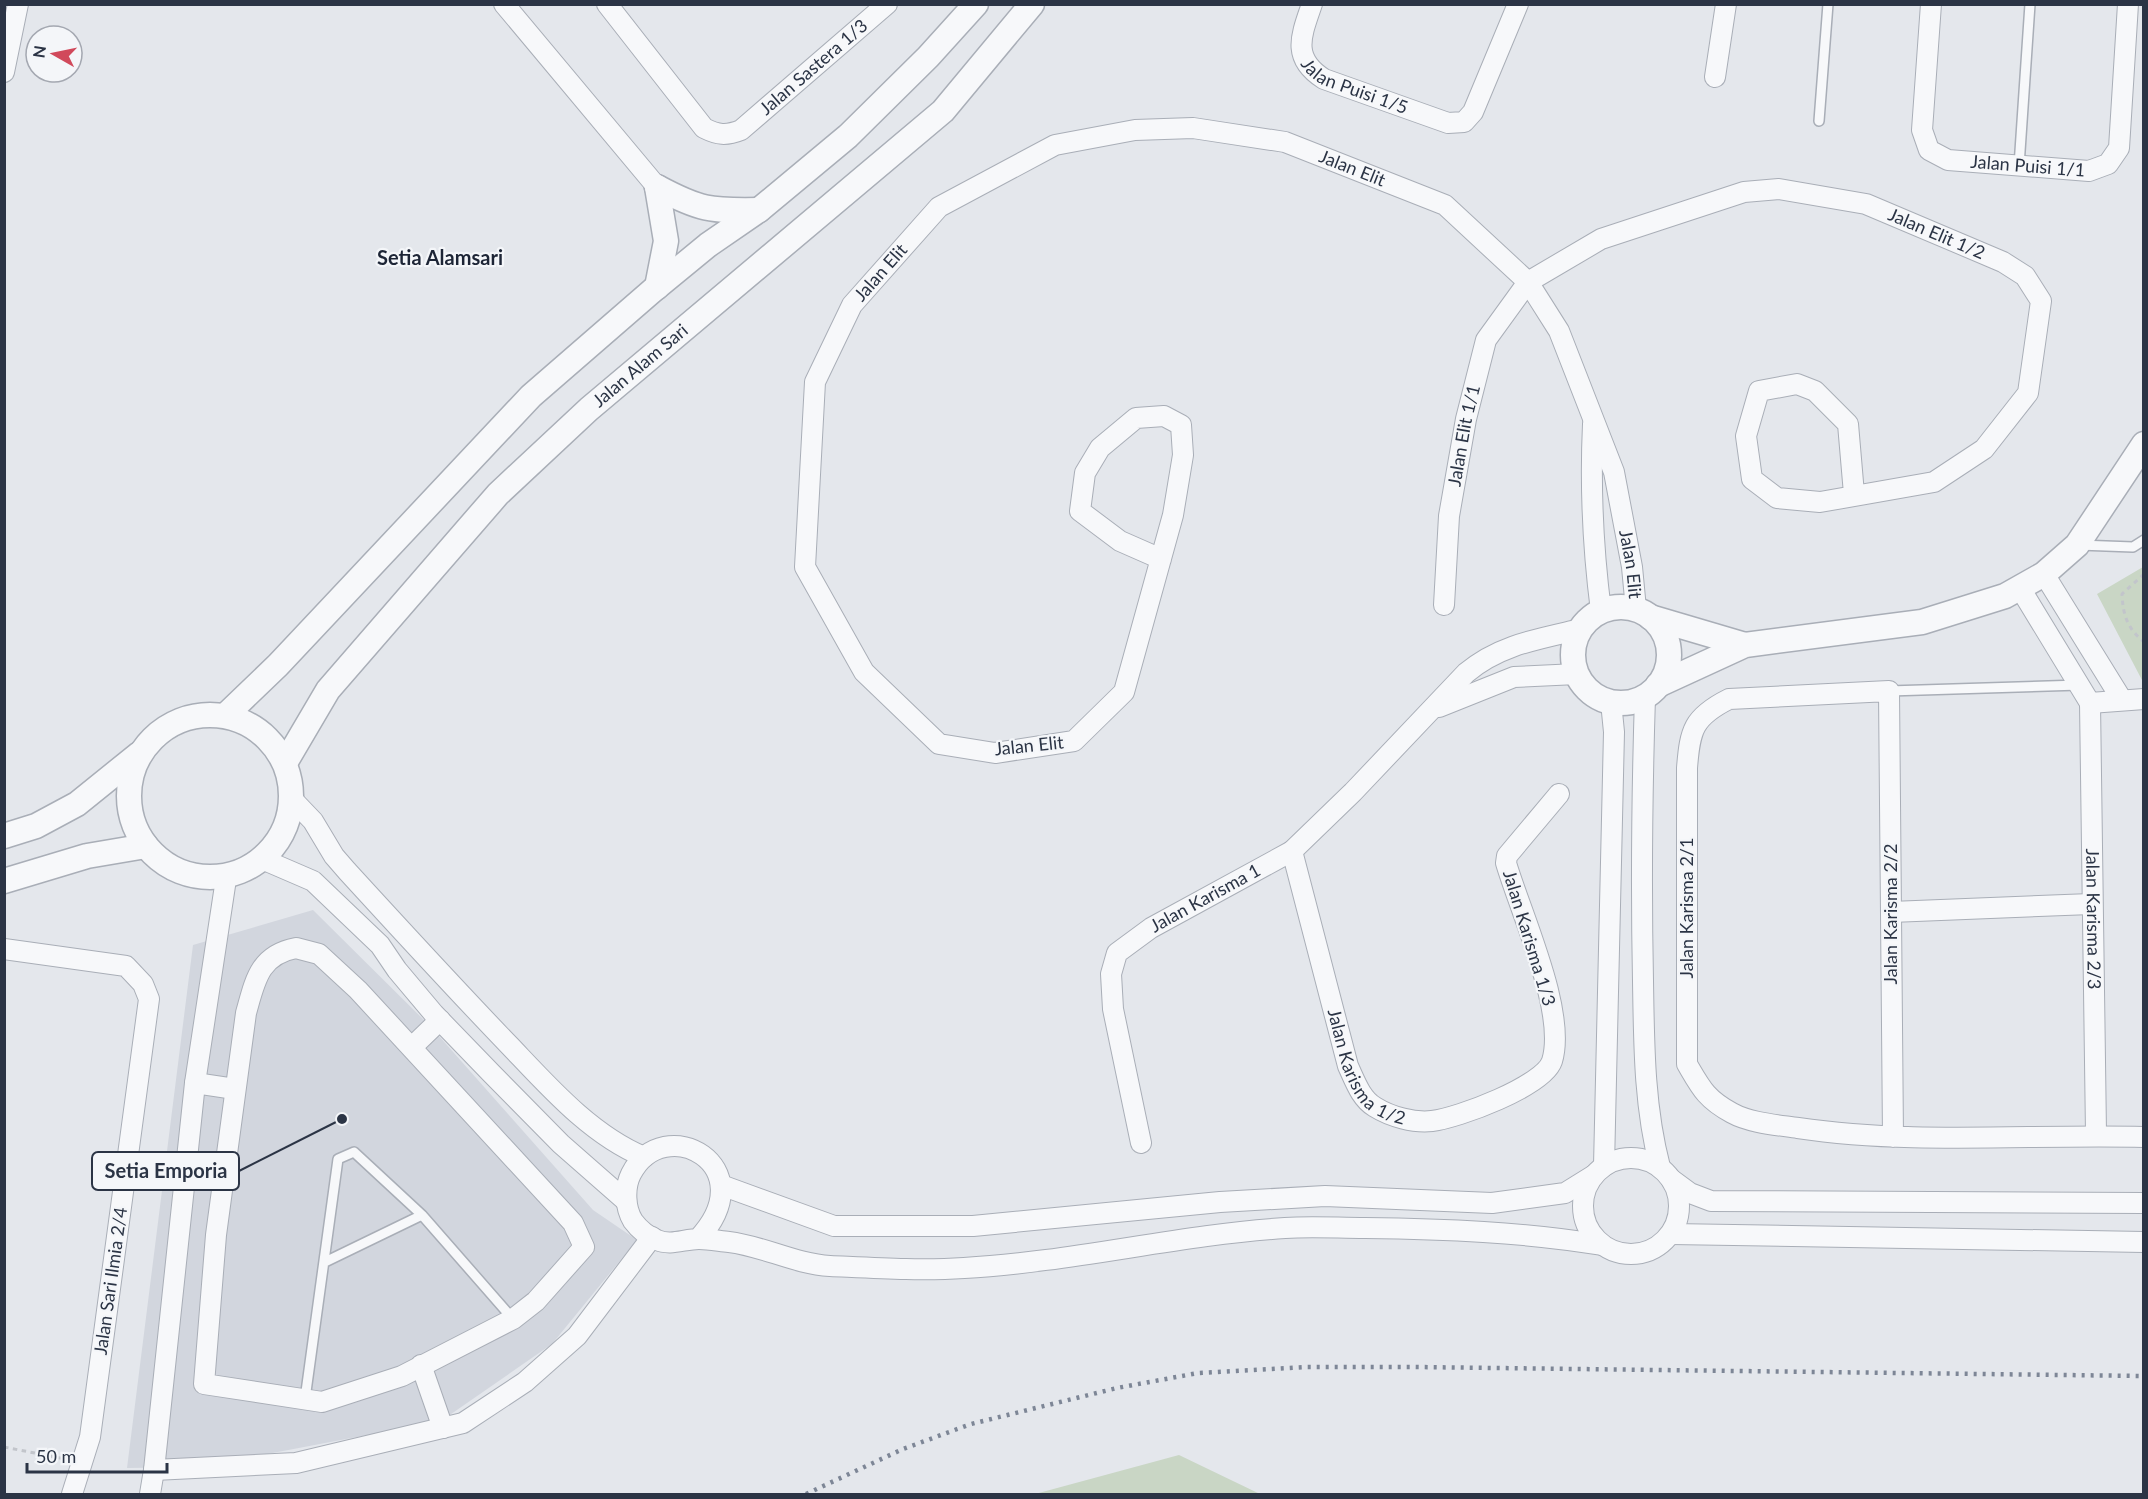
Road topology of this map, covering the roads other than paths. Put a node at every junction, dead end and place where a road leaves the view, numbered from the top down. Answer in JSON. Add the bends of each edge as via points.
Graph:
{"nodes":[{"id":1,"x":18,"y":4,"type":"edge"},
{"id":2,"x":504,"y":4,"type":"edge"},
{"id":3,"x":607,"y":4,"type":"edge"},
{"id":4,"x":887,"y":4,"type":"edge"},
{"id":5,"x":976,"y":4,"type":"edge"},
{"id":6,"x":1032,"y":4,"type":"edge"},
{"id":7,"x":1312,"y":4,"type":"edge"},
{"id":8,"x":1518,"y":4,"type":"edge"},
{"id":9,"x":1726,"y":4,"type":"edge"},
{"id":10,"x":1828,"y":4,"type":"edge"},
{"id":11,"x":1932,"y":4,"type":"edge"},
{"id":12,"x":2030,"y":4,"type":"edge"},
{"id":13,"x":2128,"y":4,"type":"edge"},
{"id":14,"x":4,"y":72,"type":"edge"},
{"id":15,"x":1715,"y":77,"type":"dead end"},
{"id":16,"x":1819,"y":120,"type":"dead end"},
{"id":17,"x":2019,"y":166,"type":"junction"},
{"id":18,"x":657,"y":187,"type":"junction"},
{"id":19,"x":759,"y":210,"type":"junction"},
{"id":20,"x":1528,"y":282,"type":"junction"},
{"id":21,"x":657,"y":287,"type":"junction"},
{"id":22,"x":1593,"y":415,"type":"junction"},
{"id":23,"x":2144,"y":444,"type":"edge"},
{"id":24,"x":1854,"y":494,"type":"junction"},
{"id":25,"x":2144,"y":540,"type":"edge"},
{"id":26,"x":2077,"y":545,"type":"junction"},
{"id":27,"x":1161,"y":559,"type":"junction"},
{"id":28,"x":2044,"y":574,"type":"junction"},
{"id":29,"x":2020,"y":588,"type":"junction"},
{"id":30,"x":1444,"y":605,"type":"dead end"},
{"id":31,"x":1601,"y":611,"type":"junction"},
{"id":32,"x":1643,"y":613,"type":"junction"},
{"id":33,"x":1581,"y":629,"type":"junction"},
{"id":34,"x":1745,"y":645,"type":"junction"},
{"id":35,"x":1576,"y":674,"type":"junction"},
{"id":36,"x":2080,"y":685,"type":"junction"},
{"id":37,"x":1652,"y":691,"type":"junction"},
{"id":38,"x":1889,"y":691,"type":"junction"},
{"id":39,"x":2122,"y":699,"type":"junction"},
{"id":40,"x":2144,"y":699,"type":"edge"},
{"id":41,"x":1611,"y":702,"type":"junction"},
{"id":42,"x":2090,"y":703,"type":"junction"},
{"id":43,"x":1433,"y":709,"type":"junction"},
{"id":44,"x":226,"y":715,"type":"junction"},
{"id":45,"x":141,"y":753,"type":"junction"},
{"id":46,"x":285,"y":763,"type":"junction"},
{"id":47,"x":1559,"y":794,"type":"dead end"},
{"id":48,"x":291,"y":798,"type":"junction"},
{"id":49,"x":4,"y":836,"type":"edge"},
{"id":50,"x":146,"y":846,"type":"junction"},
{"id":51,"x":1292,"y":851,"type":"junction"},
{"id":52,"x":262,"y":859,"type":"junction"},
{"id":53,"x":226,"y":879,"type":"junction"},
{"id":54,"x":4,"y":881,"type":"edge"},
{"id":55,"x":2091,"y":904,"type":"junction"},
{"id":56,"x":1891,"y":912,"type":"junction"},
{"id":57,"x":4,"y":949,"type":"edge"},
{"id":58,"x":440,"y":1020,"type":"junction"},
{"id":59,"x":412,"y":1047,"type":"junction"},
{"id":60,"x":1551,"y":1064,"type":"joint"},
{"id":61,"x":195,"y":1083,"type":"junction"},
{"id":62,"x":235,"y":1089,"type":"junction"},
{"id":63,"x":2099,"y":1136,"type":"junction"},
{"id":64,"x":1893,"y":1137,"type":"junction"},
{"id":65,"x":2144,"y":1137,"type":"edge"},
{"id":66,"x":1142,"y":1143,"type":"dead end"},
{"id":67,"x":644,"y":1156,"type":"junction"},
{"id":68,"x":1599,"y":1171,"type":"junction"},
{"id":69,"x":1666,"y":1173,"type":"junction"},
{"id":70,"x":722,"y":1185,"type":"junction"},
{"id":71,"x":626,"y":1201,"type":"junction"},
{"id":72,"x":2144,"y":1203,"type":"edge"},
{"id":73,"x":422,"y":1215,"type":"junction"},
{"id":74,"x":1671,"y":1234,"type":"junction"},
{"id":75,"x":652,"y":1237,"type":"junction"},
{"id":76,"x":698,"y":1239,"type":"junction"},
{"id":77,"x":2144,"y":1242,"type":"edge"},
{"id":78,"x":1602,"y":1245,"type":"junction"},
{"id":79,"x":325,"y":1262,"type":"junction"},
{"id":80,"x":513,"y":1319,"type":"junction"},
{"id":81,"x":421,"y":1365,"type":"junction"},
{"id":82,"x":305,"y":1399,"type":"junction"},
{"id":83,"x":443,"y":1428,"type":"junction"},
{"id":84,"x":154,"y":1470,"type":"junction"},
{"id":85,"x":72,"y":1494,"type":"edge"},
{"id":86,"x":150,"y":1494,"type":"edge"}],
"edges":[{"from":1,"to":14,"type":"street"},
{"from":2,"to":18,"type":"street"},
{"from":3,"to":4,"type":"street","name":"Jalan Sastera 1/3","via":[[704,128],[717,135],[741,130]]},
{"from":5,"to":19,"type":"street","via":[[848,136]]},
{"from":6,"to":46,"type":"street","name":"Jalan Alam Sari","via":[[943,111],[589,410],[498,494],[328,690]]},
{"from":7,"to":8,"type":"street","name":"Jalan Puisi 1/5","via":[[1301,36],[1302,54],[1311,70],[1324,79],[1448,123],[1464,122],[1473,111]]},
{"from":9,"to":15,"type":"street"},
{"from":10,"to":16,"type":"lane"},
{"from":11,"to":17,"type":"street","name":"Jalan Puisi 1/1","via":[[1922,130],[1929,150],[1948,160]]},
{"from":12,"to":17,"type":"lane"},
{"from":13,"to":17,"type":"street","name":"Jalan Puisi 1/1","via":[[2119,148],[2108,164],[2089,171]]},
{"from":18,"to":19,"type":"street","via":[[713,211]]},
{"from":18,"to":21,"type":"street","via":[[666,241]]},
{"from":19,"to":21,"type":"street"},
{"from":20,"to":22,"type":"street","name":"Jalan Elit","via":[[1559,331]]},
{"from":20,"to":24,"type":"street","name":"Jalan Elit 1/2","via":[[1601,238],[1744,192],[1779,189],[1866,204],[2003,262],[2025,276],[2042,301],[2028,393],[1984,448],[1934,482]]},
{"from":20,"to":27,"type":"street","name":"Jalan Elit","via":[[1444,205],[1285,142],[1193,128],[1135,130],[1055,146],[939,207],[852,304],[815,382],[805,567],[864,672],[939,744],[995,753],[1074,741],[1124,692]]},
{"from":20,"to":30,"type":"street","name":"Jalan Elit 1/1","via":[[1486,340],[1466,419],[1449,516]]},
{"from":21,"to":44,"type":"street","via":[[531,396],[278,665]]},
{"from":22,"to":31,"type":"street","name":"Jalan Elit","via":[[1590,478]]},
{"from":22,"to":32,"type":"street","name":"Jalan Elit","via":[[1614,472]]},
{"from":23,"to":26,"type":"street"},
{"from":24,"to":24,"type":"street","name":"Jalan Elit 1/2","via":[[1848,424],[1815,391],[1797,384],[1759,391],[1746,436],[1752,478],[1777,498],[1820,502]]},
{"from":25,"to":26,"type":"lane","via":[[2133,547]]},
{"from":26,"to":28,"type":"street"},
{"from":27,"to":27,"type":"street","name":"Jalan Elit","via":[[1120,541],[1080,511],[1084,473],[1100,448],[1136,418],[1164,416],[1181,425],[1183,455]]},
{"from":28,"to":29,"type":"street"},
{"from":28,"to":39,"type":"street"},
{"from":29,"to":34,"type":"street","via":[[1922,622]]},
{"from":29,"to":36,"type":"street"},
{"from":31,"to":32,"type":"street","via":[[1618,607]]},
{"from":31,"to":33,"type":"street"},
{"from":32,"to":34,"type":"street"},
{"from":32,"to":37,"type":"street","via":[[1660,626],[1669,650],[1668,663]]},
{"from":33,"to":35,"type":"street","via":[[1573,651]]},
{"from":33,"to":43,"type":"street","name":"Jalan Karisma 1","via":[[1485,657]]},
{"from":34,"to":37,"type":"street"},
{"from":35,"to":41,"type":"street","via":[[1590,692]]},
{"from":35,"to":43,"type":"street","name":"Jalan Karisma 1","via":[[1514,677]]},
{"from":36,"to":38,"type":"lane"},
{"from":36,"to":42,"type":"street"},
{"from":37,"to":41,"type":"street","via":[[1634,701]]},
{"from":37,"to":69,"type":"street","via":[[1640,865],[1645,1085],[1653,1140]]},
{"from":38,"to":56,"type":"street","name":"Jalan Karisma 2/2"},
{"from":38,"to":64,"type":"street","name":"Jalan Karisma 2/1","via":[[1729,699],[1710,708],[1696,722],[1689,740],[1687,768],[1687,1064],[1705,1095],[1733,1114],[1840,1134]]},
{"from":39,"to":40,"type":"street"},
{"from":39,"to":42,"type":"street"},
{"from":41,"to":68,"type":"street","via":[[1614,744]]},
{"from":42,"to":55,"type":"street","name":"Jalan Karisma 2/3"},
{"from":43,"to":51,"type":"street","name":"Jalan Karisma 1"},
{"from":44,"to":45,"type":"street","via":[[201,714],[178,721],[157,734]]},
{"from":44,"to":46,"type":"street","via":[[251,725],[271,741]]},
{"from":45,"to":49,"type":"street","via":[[77,804],[36,826]]},
{"from":45,"to":50,"type":"street","via":[[131,776],[129,800],[134,824]]},
{"from":46,"to":48,"type":"street"},
{"from":47,"to":60,"type":"street","name":"Jalan Karisma 1/3","via":[[1507,856],[1506,863],[1547,986],[1557,1041]]},
{"from":48,"to":52,"type":"street","via":[[279,839]]},
{"from":48,"to":67,"type":"street","via":[[313,821],[347,871],[559,1097],[621,1147]]},
{"from":50,"to":53,"type":"street","via":[[165,864],[189,875]]},
{"from":50,"to":54,"type":"street","via":[[87,856]]},
{"from":51,"to":60,"type":"street","name":"Jalan Karisma 1/2","via":[[1348,1066],[1361,1094],[1375,1107],[1406,1120],[1433,1121],[1493,1102],[1536,1082]]},
{"from":51,"to":66,"type":"street","name":"Jalan Karisma 1","via":[[1151,928],[1117,953],[1111,974],[1113,1009]]},
{"from":52,"to":53,"type":"street"},
{"from":52,"to":58,"type":"street","via":[[313,881],[380,945]]},
{"from":53,"to":61,"type":"street"},
{"from":55,"to":56,"type":"street"},
{"from":55,"to":63,"type":"street","name":"Jalan Karisma 2/3"},
{"from":56,"to":64,"type":"street","name":"Jalan Karisma 2/2"},
{"from":57,"to":85,"type":"street","name":"Jalan Sari Ilmia 2/4","via":[[126,966],[143,984],[149,999],[90,1437]]},
{"from":58,"to":59,"type":"street"},
{"from":58,"to":71,"type":"street","via":[[561,1144]]},
{"from":59,"to":62,"type":"street","via":[[319,954],[297,948],[281,951],[263,965],[255,980]]},
{"from":59,"to":80,"type":"street","via":[[573,1223],[584,1247],[536,1301]]},
{"from":61,"to":62,"type":"street"},
{"from":61,"to":84,"type":"street"},
{"from":62,"to":82,"type":"street","via":[[215,1246],[204,1384]]},
{"from":63,"to":64,"type":"street","name":"Jalan Karisma 2/1"},
{"from":63,"to":65,"type":"street","name":"Jalan Karisma 2/1"},
{"from":67,"to":70,"type":"street","via":[[660,1148],[690,1148],[714,1167]]},
{"from":67,"to":71,"type":"street","via":[[627,1181]]},
{"from":68,"to":69,"type":"street","via":[[1617,1160],[1632,1157],[1647,1160]]},
{"from":68,"to":70,"type":"street","via":[[1565,1193],[1492,1203],[1325,1196],[972,1226],[834,1226]]},
{"from":68,"to":78,"type":"street","via":[[1585,1193],[1583,1212],[1589,1230]]},
{"from":69,"to":72,"type":"street","via":[[1690,1193],[1711,1201]]},
{"from":69,"to":74,"type":"street","via":[[1679,1197],[1679,1216]]},
{"from":70,"to":76,"type":"street","via":[[721,1205],[713,1223]]},
{"from":71,"to":75,"type":"street","via":[[632,1219]]},
{"from":73,"to":79,"type":"lane"},
{"from":73,"to":79,"type":"lane","via":[[354,1152],[338,1159]]},
{"from":73,"to":80,"type":"lane"},
{"from":74,"to":77,"type":"street"},
{"from":74,"to":78,"type":"street","via":[[1646,1253],[1631,1255]]},
{"from":75,"to":76,"type":"street","via":[[674,1243]]},
{"from":75,"to":83,"type":"street","via":[[577,1336],[525,1382],[463,1423]]},
{"from":76,"to":78,"type":"street","via":[[734,1242],[819,1265],[888,1268],[964,1268],[1287,1228],[1404,1228],[1541,1235]]},
{"from":79,"to":82,"type":"lane"},
{"from":80,"to":81,"type":"street"},
{"from":81,"to":82,"type":"street","via":[[402,1376],[322,1402]]},
{"from":81,"to":83,"type":"street"},
{"from":83,"to":84,"type":"street","via":[[296,1463]]},
{"from":84,"to":86,"type":"street"}]}
